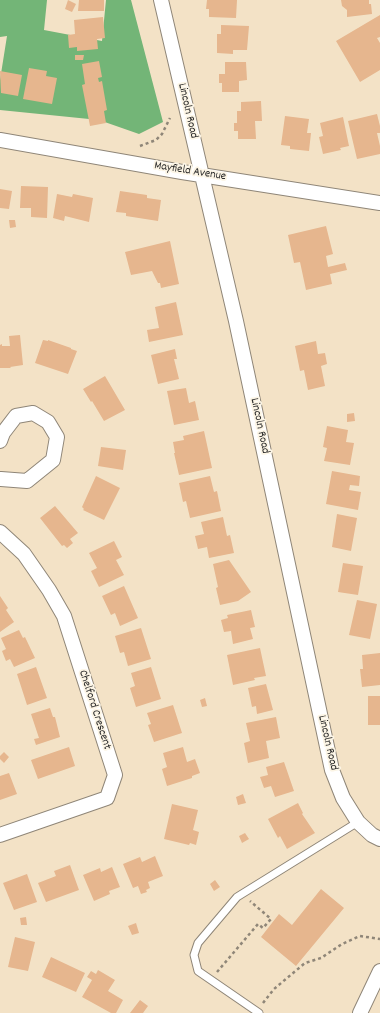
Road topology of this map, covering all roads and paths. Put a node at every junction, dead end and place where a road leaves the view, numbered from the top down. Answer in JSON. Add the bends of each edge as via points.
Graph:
{"nodes":[{"id":1,"x":161,"y":0,"type":"edge"},
{"id":2,"x":170,"y":118,"type":"dead end"},
{"id":3,"x":0,"y":140,"type":"edge"},
{"id":4,"x":140,"y":146,"type":"dead end"},
{"id":5,"x":201,"y":175,"type":"junction"},
{"id":6,"x":380,"y":203,"type":"edge"},
{"id":7,"x":0,"y":440,"type":"edge"},
{"id":8,"x":0,"y":479,"type":"edge"},
{"id":9,"x":0,"y":532,"type":"edge"},
{"id":10,"x":358,"y":822,"type":"junction"},
{"id":11,"x":0,"y":835,"type":"edge"},
{"id":12,"x":380,"y":839,"type":"edge"},
{"id":13,"x":242,"y":894,"type":"junction"},
{"id":14,"x":380,"y":939,"type":"edge"},
{"id":15,"x":380,"y":971,"type":"edge"},
{"id":16,"x":211,"y":980,"type":"junction"},
{"id":17,"x":258,"y":1012,"type":"edge"},
{"id":18,"x":360,"y":1013,"type":"edge"}],
"edges":[{"from":1,"to":5,"type":"street","name":"Lincoln Road"},
{"from":2,"to":4,"type":"path","via":[[156,140]]},
{"from":3,"to":5,"type":"street","name":"Mayfield Avenue"},
{"from":5,"to":6,"type":"street","name":"Mayfield Avenue"},
{"from":5,"to":10,"type":"street","name":"Lincoln Road","via":[[236,321],[332,770],[343,798]]},
{"from":7,"to":8,"type":"street","via":[[16,416],[33,413],[48,422],[57,437],[53,460],[27,481]]},
{"from":9,"to":11,"type":"street","name":"Chelford Crescent","via":[[24,554],[64,616],[115,775],[107,798]]},
{"from":10,"to":12,"type":"street","name":"Lincoln Road"},
{"from":10,"to":13,"type":"lane"},
{"from":13,"to":16,"type":"lane","via":[[198,943],[194,954],[198,971]]},
{"from":13,"to":16,"type":"path","via":[[271,919],[263,928],[258,924]]},
{"from":14,"to":17,"type":"path","via":[[360,936],[321,958],[305,963],[274,989]]},
{"from":15,"to":18,"type":"street"},
{"from":16,"to":17,"type":"lane"}]}
